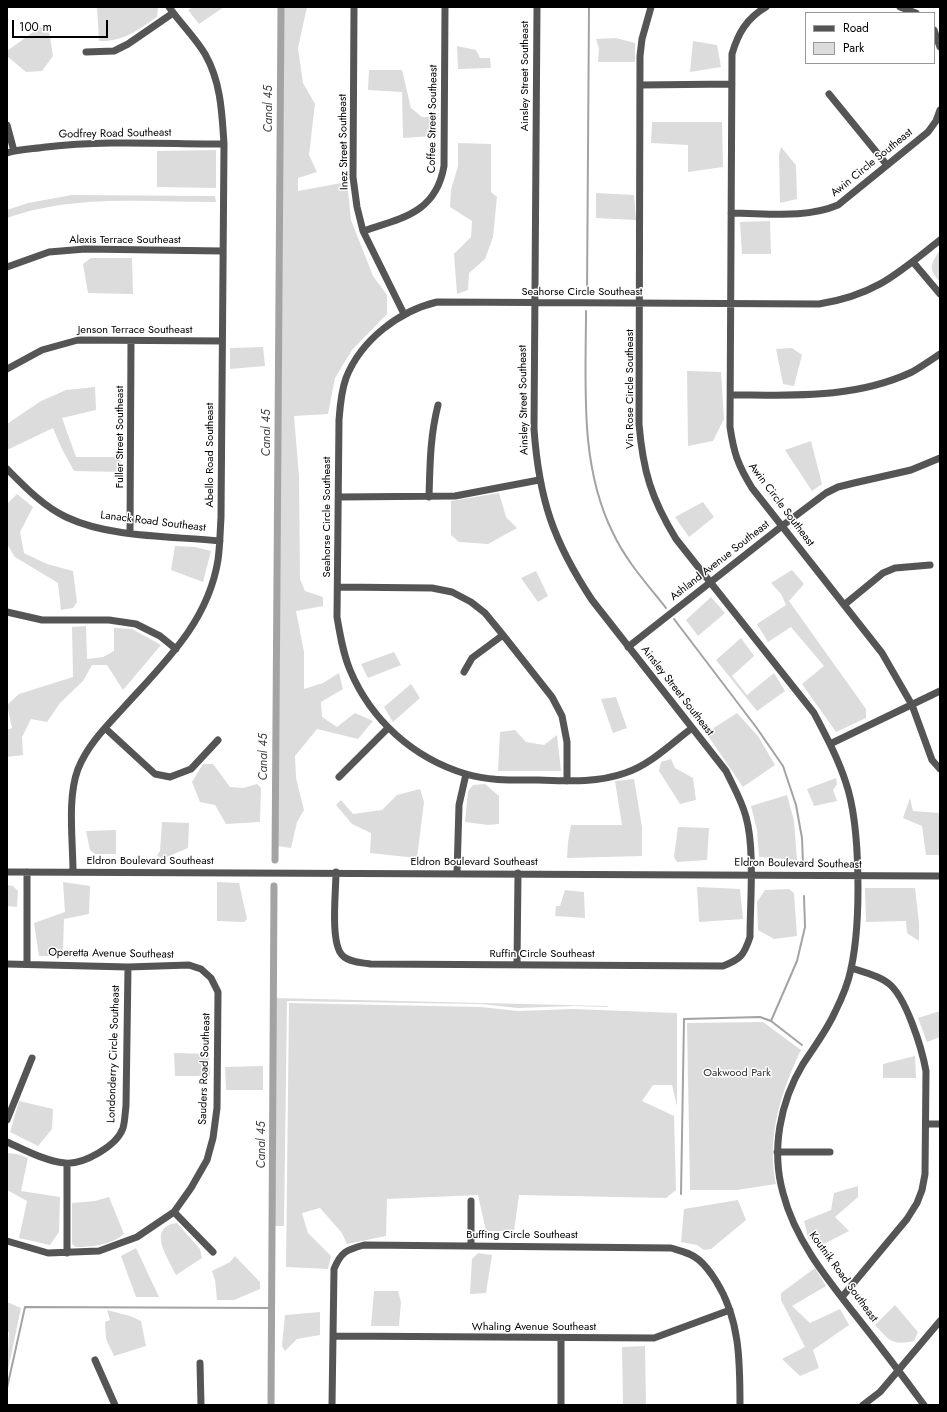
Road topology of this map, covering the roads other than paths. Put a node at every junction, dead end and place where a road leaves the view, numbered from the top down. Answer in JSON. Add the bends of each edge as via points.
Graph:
{"nodes":[{"id":1,"x":354,"y":7,"type":"edge"},
{"id":2,"x":445,"y":7,"type":"edge"},
{"id":3,"x":537,"y":7,"type":"edge"},
{"id":4,"x":651,"y":7,"type":"edge"},
{"id":5,"x":766,"y":7,"type":"edge"},
{"id":6,"x":900,"y":7,"type":"edge"},
{"id":7,"x":171,"y":10,"type":"edge"},
{"id":8,"x":913,"y":12,"type":"edge"},
{"id":9,"x":935,"y":33,"type":"edge"},
{"id":10,"x":940,"y":47,"type":"edge"},
{"id":11,"x":86,"y":52,"type":"dead end"},
{"id":12,"x":640,"y":84,"type":"junction"},
{"id":13,"x":732,"y":84,"type":"junction"},
{"id":14,"x":829,"y":94,"type":"dead end"},
{"id":15,"x":940,"y":110,"type":"edge"},
{"id":16,"x":7,"y":125,"type":"edge"},
{"id":17,"x":224,"y":144,"type":"junction"},
{"id":18,"x":11,"y":152,"type":"edge"},
{"id":19,"x":887,"y":165,"type":"junction"},
{"id":20,"x":731,"y":213,"type":"junction"},
{"id":21,"x":363,"y":231,"type":"junction"},
{"id":22,"x":940,"y":240,"type":"edge"},
{"id":23,"x":222,"y":251,"type":"junction"},
{"id":24,"x":913,"y":262,"type":"junction"},
{"id":25,"x":7,"y":267,"type":"edge"},
{"id":26,"x":940,"y":294,"type":"edge"},
{"id":27,"x":535,"y":303,"type":"junction"},
{"id":28,"x":641,"y":303,"type":"junction"},
{"id":29,"x":731,"y":304,"type":"junction"},
{"id":30,"x":404,"y":314,"type":"junction"},
{"id":31,"x":131,"y":340,"type":"junction"},
{"id":32,"x":222,"y":341,"type":"junction"},
{"id":33,"x":940,"y":354,"type":"edge"},
{"id":34,"x":7,"y":369,"type":"edge"},
{"id":35,"x":731,"y":395,"type":"junction"},
{"id":36,"x":438,"y":406,"type":"dead end"},
{"id":37,"x":940,"y":458,"type":"edge"},
{"id":38,"x":7,"y":469,"type":"edge"},
{"id":39,"x":539,"y":480,"type":"junction"},
{"id":40,"x":338,"y":497,"type":"junction"},
{"id":41,"x":429,"y":497,"type":"junction"},
{"id":42,"x":782,"y":526,"type":"junction"},
{"id":43,"x":130,"y":533,"type":"junction"},
{"id":44,"x":220,"y":541,"type":"junction"},
{"id":45,"x":930,"y":565,"type":"dead end"},
{"id":46,"x":712,"y":582,"type":"junction"},
{"id":47,"x":338,"y":587,"type":"junction"},
{"id":48,"x":844,"y":605,"type":"junction"},
{"id":49,"x":7,"y":612,"type":"edge"},
{"id":50,"x":503,"y":635,"type":"junction"},
{"id":51,"x":628,"y":647,"type":"junction"},
{"id":52,"x":176,"y":649,"type":"junction"},
{"id":53,"x":464,"y":672,"type":"dead end"},
{"id":54,"x":940,"y":691,"type":"edge"},
{"id":55,"x":912,"y":705,"type":"junction"},
{"id":56,"x":105,"y":728,"type":"junction"},
{"id":57,"x":388,"y":728,"type":"junction"},
{"id":58,"x":692,"y":728,"type":"junction"},
{"id":59,"x":218,"y":740,"type":"dead end"},
{"id":60,"x":830,"y":744,"type":"junction"},
{"id":61,"x":940,"y":769,"type":"edge"},
{"id":62,"x":466,"y":774,"type":"junction"},
{"id":63,"x":339,"y":777,"type":"dead end"},
{"id":64,"x":567,"y":781,"type":"junction"},
{"id":65,"x":7,"y":872,"type":"edge"},
{"id":66,"x":27,"y":872,"type":"junction"},
{"id":67,"x":73,"y":872,"type":"junction"},
{"id":68,"x":336,"y":872,"type":"junction"},
{"id":69,"x":518,"y":873,"type":"junction"},
{"id":70,"x":457,"y":874,"type":"junction"},
{"id":71,"x":750,"y":874,"type":"junction"},
{"id":72,"x":857,"y":876,"type":"junction"},
{"id":73,"x":940,"y":876,"type":"edge"},
{"id":74,"x":7,"y":964,"type":"edge"},
{"id":75,"x":27,"y":964,"type":"junction"},
{"id":76,"x":517,"y":964,"type":"junction"},
{"id":77,"x":128,"y":967,"type":"junction"},
{"id":78,"x":851,"y":968,"type":"junction"},
{"id":79,"x":211,"y":978,"type":"joint"},
{"id":80,"x":32,"y":1058,"type":"dead end"},
{"id":81,"x":7,"y":1120,"type":"edge"},
{"id":82,"x":927,"y":1124,"type":"junction"},
{"id":83,"x":940,"y":1124,"type":"edge"},
{"id":84,"x":7,"y":1142,"type":"edge"},
{"id":85,"x":777,"y":1152,"type":"junction"},
{"id":86,"x":830,"y":1152,"type":"dead end"},
{"id":87,"x":67,"y":1164,"type":"junction"},
{"id":88,"x":471,"y":1201,"type":"dead end"},
{"id":89,"x":174,"y":1212,"type":"junction"},
{"id":90,"x":7,"y":1241,"type":"edge"},
{"id":91,"x":472,"y":1246,"type":"junction"},
{"id":92,"x":213,"y":1252,"type":"dead end"},
{"id":93,"x":67,"y":1254,"type":"junction"},
{"id":94,"x":842,"y":1297,"type":"junction"},
{"id":95,"x":730,"y":1310,"type":"junction"},
{"id":96,"x":940,"y":1321,"type":"edge"},
{"id":97,"x":333,"y":1336,"type":"junction"},
{"id":98,"x":561,"y":1338,"type":"junction"},
{"id":99,"x":95,"y":1360,"type":"dead end"},
{"id":100,"x":200,"y":1364,"type":"dead end"},
{"id":101,"x":898,"y":1370,"type":"junction"},
{"id":102,"x":115,"y":1405,"type":"edge"},
{"id":103,"x":201,"y":1405,"type":"edge"},
{"id":104,"x":332,"y":1405,"type":"edge"},
{"id":105,"x":561,"y":1405,"type":"edge"},
{"id":106,"x":740,"y":1405,"type":"edge"},
{"id":107,"x":863,"y":1405,"type":"edge"},
{"id":108,"x":924,"y":1405,"type":"edge"}],
"edges":[{"from":1,"to":21,"type":"street","name":"Inez Street Southeast","via":[[353,177]]},
{"from":2,"to":21,"type":"street","name":"Coffee Street Southeast","via":[[442,181],[435,195],[423,207],[408,216]]},
{"from":3,"to":27,"type":"street","name":"Ainsley Street Southeast"},
{"from":4,"to":12,"type":"street","name":"Vin Rose Circle Southeast","via":[[642,39]]},
{"from":5,"to":13,"type":"street","name":"Awin Circle Southeast","via":[[743,26],[736,39],[732,54]]},
{"from":6,"to":8,"type":"street"},
{"from":7,"to":11,"type":"street","via":[[128,44],[114,51]]},
{"from":7,"to":17,"type":"street","name":"Abello Road Southeast","via":[[204,54],[217,82],[222,108]]},
{"from":9,"to":10,"type":"street"},
{"from":12,"to":13,"type":"street"},
{"from":12,"to":28,"type":"street","name":"Vin Rose Circle Southeast"},
{"from":13,"to":20,"type":"street","name":"Awin Circle Southeast"},
{"from":14,"to":19,"type":"street"},
{"from":15,"to":19,"type":"street","name":"Awin Circle Southeast","via":[[928,132]]},
{"from":16,"to":18,"type":"street"},
{"from":17,"to":18,"type":"street","name":"Godfrey Road Southeast","via":[[92,144]]},
{"from":17,"to":23,"type":"street","name":"Abello Road Southeast"},
{"from":19,"to":20,"type":"street","name":"Awin Circle Southeast","via":[[838,206],[823,212]]},
{"from":20,"to":29,"type":"street","name":"Awin Circle Southeast"},
{"from":21,"to":30,"type":"street","name":"Inez Street Southeast"},
{"from":22,"to":24,"type":"street"},
{"from":23,"to":25,"type":"street","name":"Alexis Terrace Southeast","via":[[85,249],[49,252]]},
{"from":23,"to":32,"type":"street","name":"Abello Road Southeast"},
{"from":24,"to":26,"type":"street"},
{"from":24,"to":29,"type":"street","via":[[885,282],[840,301],[819,304]]},
{"from":27,"to":28,"type":"street","name":"Seahorse Circle Southeast"},
{"from":27,"to":30,"type":"street","name":"Seahorse Circle Southeast","via":[[437,302]]},
{"from":27,"to":39,"type":"street","name":"Ainsley Street Southeast","via":[[534,429]]},
{"from":28,"to":29,"type":"street","name":"Seahorse Circle Southeast"},
{"from":28,"to":46,"type":"street","name":"Vin Rose Circle Southeast","via":[[639,424],[649,486],[662,516],[676,539]]},
{"from":29,"to":35,"type":"street","name":"Awin Circle Southeast"},
{"from":30,"to":40,"type":"street","name":"Seahorse Circle Southeast","via":[[364,348],[347,377],[340,406]]},
{"from":31,"to":32,"type":"street","name":"Jenson Terrace Southeast"},
{"from":31,"to":34,"type":"street","name":"Jenson Terrace Southeast","via":[[78,340],[42,350]]},
{"from":31,"to":43,"type":"street","name":"Fuller Street Southeast"},
{"from":32,"to":44,"type":"street","name":"Abello Road Southeast"},
{"from":33,"to":35,"type":"street","via":[[913,371],[884,383],[844,392],[819,395]]},
{"from":35,"to":42,"type":"street","name":"Awin Circle Southeast","via":[[730,427],[739,468]]},
{"from":36,"to":41,"type":"street","via":[[431,431]]},
{"from":37,"to":42,"type":"street","name":"Ashland Avenue Southeast","via":[[911,470],[838,487]]},
{"from":38,"to":43,"type":"street","name":"Lanack Road Southeast","via":[[30,493],[66,517],[103,529]]},
{"from":39,"to":41,"type":"street","via":[[455,496]]},
{"from":39,"to":51,"type":"street","name":"Ainsley Street Southeast","via":[[555,536],[573,572]]},
{"from":40,"to":41,"type":"street"},
{"from":40,"to":47,"type":"street","name":"Seahorse Circle Southeast"},
{"from":42,"to":46,"type":"street","name":"Ashland Avenue Southeast"},
{"from":42,"to":48,"type":"street","name":"Awin Circle Southeast"},
{"from":43,"to":44,"type":"street","name":"Lanack Road Southeast"},
{"from":44,"to":52,"type":"street","name":"Abello Road Southeast","via":[[218,560],[208,594],[195,624]]},
{"from":45,"to":48,"type":"street","via":[[895,568],[883,573]]},
{"from":46,"to":51,"type":"street","name":"Ashland Avenue Southeast"},
{"from":46,"to":60,"type":"street","name":"Vin Rose Circle Southeast","via":[[814,713]]},
{"from":47,"to":50,"type":"street","via":[[432,588],[452,592],[485,613]]},
{"from":47,"to":57,"type":"street","name":"Seahorse Circle Southeast","via":[[337,617],[350,669],[366,700]]},
{"from":48,"to":55,"type":"street","name":"Awin Circle Southeast","via":[[882,653]]},
{"from":49,"to":52,"type":"street","via":[[42,620],[109,620],[136,624],[160,636]]},
{"from":50,"to":53,"type":"street","via":[[472,658]]},
{"from":50,"to":64,"type":"street","via":[[552,697],[562,716],[567,742]]},
{"from":51,"to":58,"type":"street","name":"Ainsley Street Southeast"},
{"from":52,"to":56,"type":"street","name":"Abello Road Southeast"},
{"from":54,"to":55,"type":"street"},
{"from":55,"to":60,"type":"street"},
{"from":55,"to":61,"type":"street","name":"Awin Circle Southeast","via":[[932,760]]},
{"from":56,"to":59,"type":"street","via":[[155,774],[170,778],[191,769]]},
{"from":56,"to":67,"type":"street","name":"Abello Road Southeast","via":[[87,749],[72,792]]},
{"from":57,"to":62,"type":"street","name":"Seahorse Circle Southeast","via":[[422,754]]},
{"from":57,"to":63,"type":"street"},
{"from":58,"to":64,"type":"street","name":"Seahorse Circle Southeast","via":[[650,760],[626,773],[605,779]]},
{"from":58,"to":71,"type":"street","name":"Ainsley Street Southeast","via":[[726,771],[739,798],[746,817],[750,845]]},
{"from":60,"to":72,"type":"street","name":"Vin Rose Circle Southeast","via":[[847,784],[856,830]]},
{"from":62,"to":64,"type":"street","name":"Seahorse Circle Southeast","via":[[492,779]]},
{"from":62,"to":70,"type":"street","via":[[459,805]]},
{"from":65,"to":66,"type":"street","name":"Eldron Boulevard Southeast"},
{"from":66,"to":67,"type":"street","name":"Eldron Boulevard Southeast"},
{"from":66,"to":75,"type":"street"},
{"from":67,"to":68,"type":"street","name":"Eldron Boulevard Southeast"},
{"from":68,"to":70,"type":"street","name":"Eldron Boulevard Southeast"},
{"from":68,"to":76,"type":"street","name":"Ruffin Circle Southeast","via":[[336,936],[338,948],[343,956],[371,964]]},
{"from":69,"to":70,"type":"street","name":"Eldron Boulevard Southeast"},
{"from":69,"to":71,"type":"street","name":"Eldron Boulevard Southeast"},
{"from":69,"to":76,"type":"street"},
{"from":71,"to":72,"type":"street","name":"Eldron Boulevard Southeast"},
{"from":71,"to":76,"type":"street","name":"Ruffin Circle Southeast","via":[[750,938],[745,951],[737,961],[723,966]]},
{"from":72,"to":73,"type":"street","name":"Eldron Boulevard Southeast"},
{"from":72,"to":78,"type":"street","name":"Koutnik Road Southeast","via":[[856,930]]},
{"from":74,"to":75,"type":"street","name":"Operetta Avenue Southeast"},
{"from":75,"to":77,"type":"street","name":"Operetta Avenue Southeast"},
{"from":77,"to":79,"type":"street","name":"Operetta Avenue Southeast","via":[[189,965],[201,969]]},
{"from":77,"to":87,"type":"street","name":"Londonderry Circle Southeast","via":[[126,1106],[123,1129],[110,1145],[89,1159]]},
{"from":78,"to":82,"type":"street","via":[[888,982],[903,1002],[924,1060]]},
{"from":78,"to":85,"type":"street","name":"Koutnik Road Southeast","via":[[846,988],[834,1015],[789,1092],[782,1116]]},
{"from":79,"to":89,"type":"street","name":"Sauders Road Southeast","via":[[218,992],[217,1108],[213,1138],[207,1160]]},
{"from":80,"to":81,"type":"street"},
{"from":82,"to":83,"type":"street"},
{"from":82,"to":94,"type":"street","via":[[925,1174],[917,1203],[907,1219]]},
{"from":84,"to":87,"type":"street","name":"Londonderry Circle Southeast"},
{"from":85,"to":86,"type":"street"},
{"from":85,"to":94,"type":"street","name":"Koutnik Road Southeast","via":[[778,1172],[792,1219],[802,1241]]},
{"from":87,"to":93,"type":"street"},
{"from":88,"to":91,"type":"street"},
{"from":89,"to":92,"type":"street"},
{"from":89,"to":93,"type":"street","name":"Sauders Road Southeast","via":[[138,1237],[99,1251]]},
{"from":90,"to":93,"type":"street","name":"Sauders Road Southeast","via":[[48,1253]]},
{"from":91,"to":95,"type":"street","name":"Buffing Circle Southeast","via":[[671,1248],[699,1260],[709,1270]]},
{"from":91,"to":97,"type":"street","name":"Buffing Circle Southeast","via":[[364,1245],[349,1249],[339,1256],[334,1269]]},
{"from":94,"to":101,"type":"street","name":"Koutnik Road Southeast"},
{"from":95,"to":98,"type":"street","name":"Whaling Avenue Southeast","via":[[654,1338]]},
{"from":95,"to":106,"type":"street","name":"Buffing Circle Southeast","via":[[739,1353]]},
{"from":96,"to":101,"type":"street"},
{"from":97,"to":98,"type":"street","name":"Whaling Avenue Southeast"},
{"from":97,"to":104,"type":"street","name":"Buffing Circle Southeast"},
{"from":98,"to":105,"type":"street"},
{"from":99,"to":102,"type":"street"},
{"from":100,"to":103,"type":"street"},
{"from":101,"to":107,"type":"street","via":[[880,1392]]},
{"from":101,"to":108,"type":"street","name":"Koutnik Road Southeast"}]}
